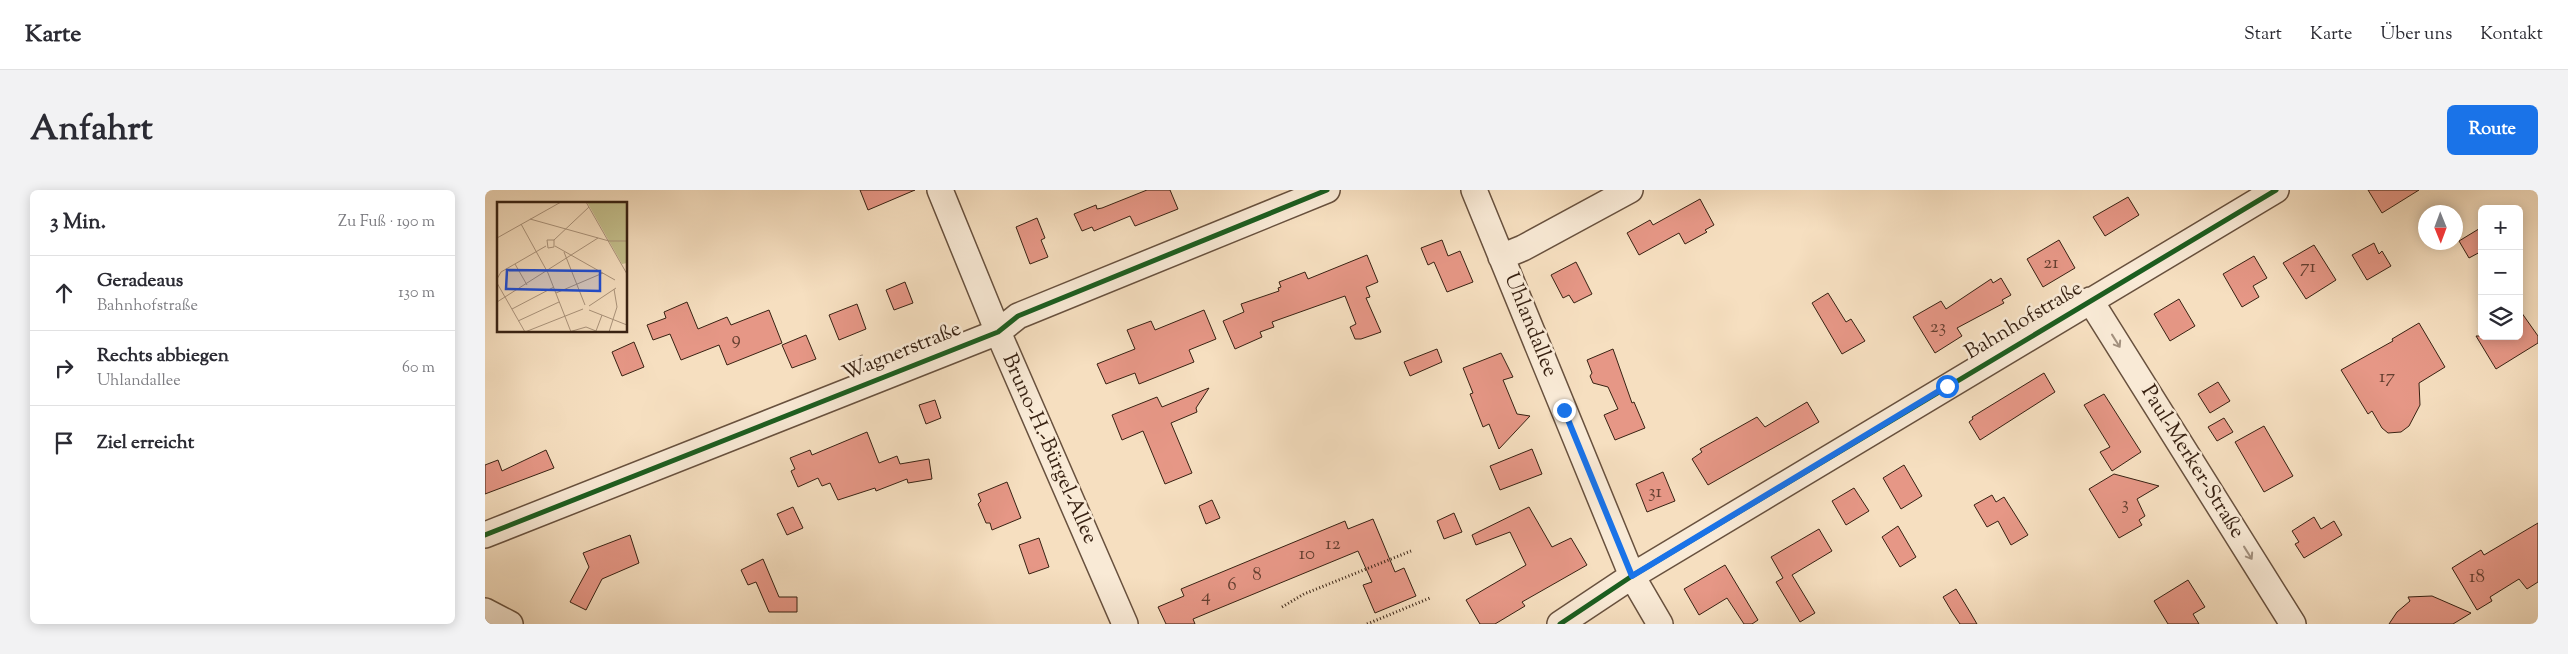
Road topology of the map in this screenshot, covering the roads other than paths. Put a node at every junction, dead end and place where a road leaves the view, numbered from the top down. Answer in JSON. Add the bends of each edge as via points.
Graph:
{"nodes":[{"id":1,"x":940,"y":190,"type":"edge"},
{"id":2,"x":1327,"y":190,"type":"edge"},
{"id":3,"x":1474,"y":190,"type":"edge"},
{"id":4,"x":1630,"y":190,"type":"edge"},
{"id":5,"x":2277,"y":190,"type":"edge"},
{"id":6,"x":1501,"y":257,"type":"junction"},
{"id":7,"x":2090,"y":300,"type":"junction"},
{"id":8,"x":998,"y":332,"type":"junction"},
{"id":9,"x":485,"y":534,"type":"edge"},
{"id":10,"x":1632,"y":576,"type":"junction"},
{"id":11,"x":485,"y":610,"type":"edge"},
{"id":12,"x":510,"y":624,"type":"edge"},
{"id":13,"x":1125,"y":624,"type":"edge"},
{"id":14,"x":1560,"y":624,"type":"edge"},
{"id":15,"x":1660,"y":624,"type":"edge"},
{"id":16,"x":2293,"y":624,"type":"edge"}],
"edges":[{"from":1,"to":8,"type":"street","name":"Bruno-H.-Bürgel-Allee"},
{"from":2,"to":8,"type":"street","name":"Wagnerstraße","via":[[1018,316]]},
{"from":3,"to":6,"type":"street","name":"Uhlandallee"},
{"from":4,"to":6,"type":"street"},
{"from":5,"to":7,"type":"street","name":"Bahnhofstraße"},
{"from":6,"to":10,"type":"street","name":"Uhlandallee"},
{"from":7,"to":10,"type":"street","name":"Bahnhofstraße"},
{"from":7,"to":16,"type":"street","name":"Paul-Merker-Straße","one_way":true},
{"from":8,"to":9,"type":"street","name":"Wagnerstraße"},
{"from":8,"to":13,"type":"street","name":"Bruno-H.-Bürgel-Allee"},
{"from":10,"to":14,"type":"street","name":"Bahnhofstraße"},
{"from":10,"to":15,"type":"street","name":"Uhlandallee"},
{"from":11,"to":12,"type":"street"}]}
